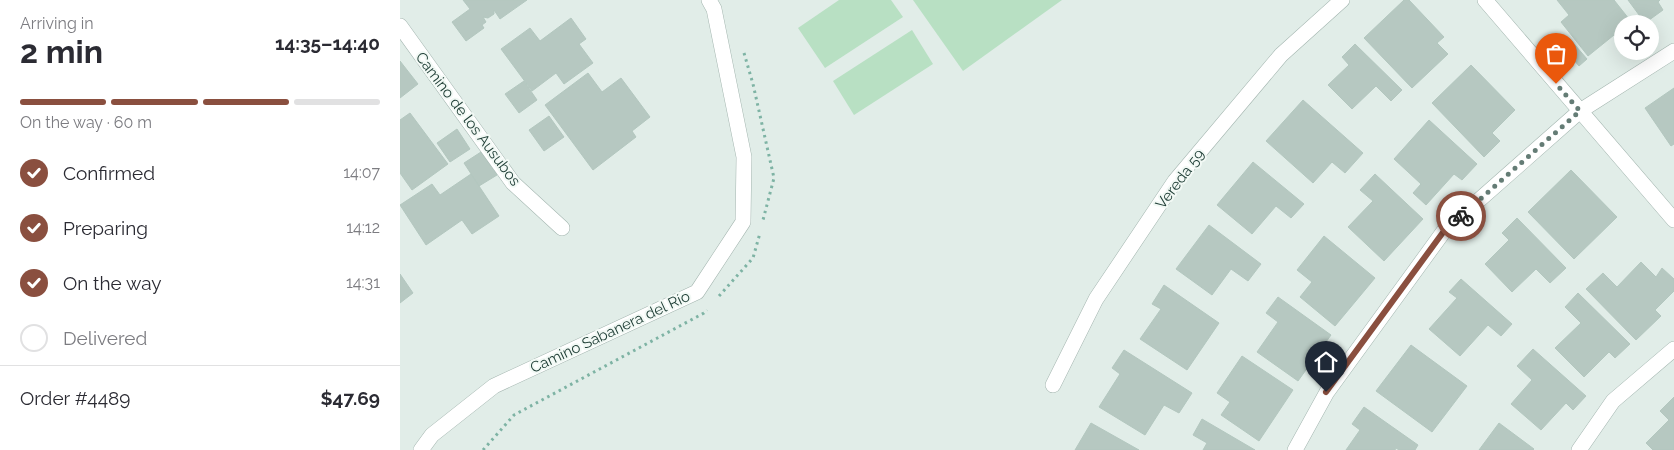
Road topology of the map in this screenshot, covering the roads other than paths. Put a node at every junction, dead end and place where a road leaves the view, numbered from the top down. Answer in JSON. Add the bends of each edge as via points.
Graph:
{"nodes":[{"id":1,"x":709,"y":0,"type":"edge"},
{"id":2,"x":1342,"y":0,"type":"edge"},
{"id":3,"x":1485,"y":0,"type":"edge"},
{"id":4,"x":400,"y":26,"type":"edge"},
{"id":5,"x":1674,"y":51,"type":"edge"},
{"id":6,"x":1580,"y":111,"type":"junction"},
{"id":7,"x":1674,"y":220,"type":"edge"},
{"id":8,"x":562,"y":228,"type":"dead end"},
{"id":9,"x":1674,"y":349,"type":"edge"},
{"id":10,"x":1052,"y":385,"type":"dead end"},
{"id":11,"x":421,"y":450,"type":"edge"},
{"id":12,"x":1295,"y":450,"type":"edge"},
{"id":13,"x":1578,"y":450,"type":"edge"}],
"edges":[{"from":1,"to":11,"type":"street","name":"Camino Sabanera del Río","via":[[714,9],[744,156],[743,222],[697,292],[494,386],[432,435]]},
{"from":2,"to":10,"type":"street","name":"Vereda 59","via":[[1281,55],[1175,181],[1096,299]]},
{"from":3,"to":6,"type":"street"},
{"from":4,"to":8,"type":"street","name":"Camino de los Ausubos","via":[[513,183]]},
{"from":5,"to":6,"type":"street"},
{"from":6,"to":7,"type":"street"},
{"from":6,"to":12,"type":"street","via":[[1444,231],[1326,392]]},
{"from":9,"to":13,"type":"street","via":[[1613,401]]}]}
